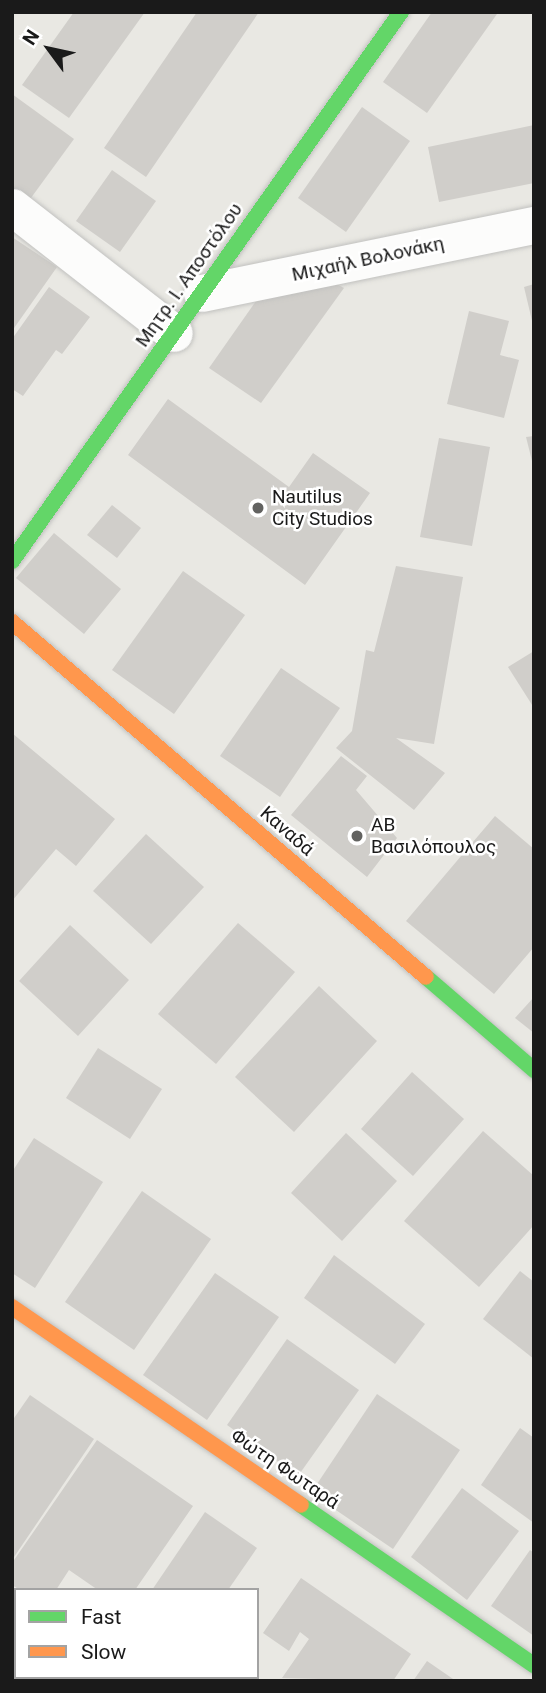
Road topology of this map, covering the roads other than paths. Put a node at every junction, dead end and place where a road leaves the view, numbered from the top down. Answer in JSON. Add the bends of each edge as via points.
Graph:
{"nodes":[{"id":1,"x":394,"y":15,"type":"edge"},
{"id":2,"x":12,"y":207,"type":"edge"},
{"id":3,"x":534,"y":225,"type":"edge"},
{"id":4,"x":202,"y":293,"type":"junction"},
{"id":5,"x":174,"y":333,"type":"junction"},
{"id":6,"x":12,"y":561,"type":"edge"},
{"id":7,"x":12,"y":622,"type":"edge"},
{"id":8,"x":534,"y":1070,"type":"edge"},
{"id":9,"x":12,"y":1307,"type":"edge"},
{"id":10,"x":534,"y":1665,"type":"edge"}],
"edges":[{"from":1,"to":4,"type":"street","name":"Μητρ. Ι. Αποστόλου"},
{"from":2,"to":5,"type":"street"},
{"from":3,"to":4,"type":"street","name":"Μιχαήλ Βολονάκη"},
{"from":4,"to":5,"type":"street","name":"Μητρ. Ι. Αποστόλου"},
{"from":5,"to":6,"type":"street","name":"Μητρ. Ι. Αποστόλου"},
{"from":7,"to":8,"type":"street","name":"Καναδά"},
{"from":9,"to":10,"type":"street","name":"Φώτη Φωταρά"}]}
